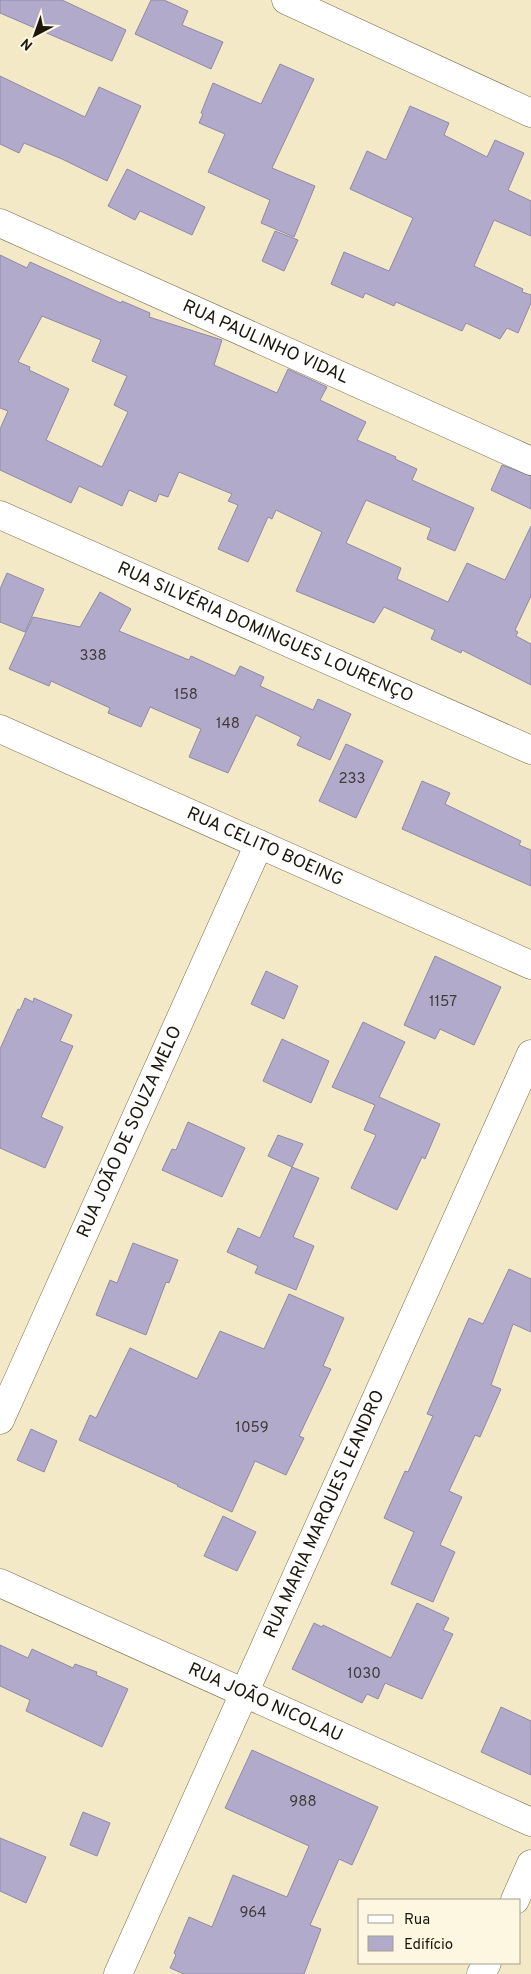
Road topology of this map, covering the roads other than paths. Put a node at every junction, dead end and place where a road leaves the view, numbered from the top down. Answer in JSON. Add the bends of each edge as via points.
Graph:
{"nodes":[{"id":1,"x":286,"y":0,"type":"edge"},
{"id":2,"x":531,"y":113,"type":"edge"},
{"id":3,"x":0,"y":223,"type":"edge"},
{"id":4,"x":531,"y":461,"type":"edge"},
{"id":5,"x":0,"y":515,"type":"edge"},
{"id":6,"x":0,"y":729,"type":"edge"},
{"id":7,"x":531,"y":750,"type":"edge"},
{"id":8,"x":259,"y":844,"type":"junction"},
{"id":9,"x":531,"y":965,"type":"edge"},
{"id":10,"x":531,"y":1054,"type":"edge"},
{"id":11,"x":0,"y":1420,"type":"edge"},
{"id":12,"x":0,"y":1583,"type":"edge"},
{"id":13,"x":244,"y":1692,"type":"junction"},
{"id":14,"x":531,"y":1822,"type":"edge"},
{"id":15,"x":531,"y":1864,"type":"edge"},
{"id":16,"x":515,"y":1899,"type":"edge"},
{"id":17,"x":118,"y":1974,"type":"edge"}],
"edges":[{"from":1,"to":2,"type":"street"},
{"from":3,"to":4,"type":"street","name":"RUA PAULINHO VIDAL"},
{"from":5,"to":7,"type":"street","name":"RUA SILVÉRIA DOMINGUES LOURENÇO"},
{"from":6,"to":8,"type":"street","name":"RUA CELITO BOEING"},
{"from":8,"to":9,"type":"street","name":"RUA CELITO BOEING"},
{"from":8,"to":11,"type":"street","name":"RUA JOÃO DE SOUZA MELO"},
{"from":10,"to":13,"type":"street","name":"RUA MARIA MARQUES LEANDRO"},
{"from":12,"to":13,"type":"street","name":"RUA JOÃO NICOLAU"},
{"from":13,"to":14,"type":"street","name":"RUA JOÃO NICOLAU"},
{"from":13,"to":17,"type":"street","name":"RUA MARIA MARQUES LEANDRO"},
{"from":15,"to":16,"type":"street"}]}
